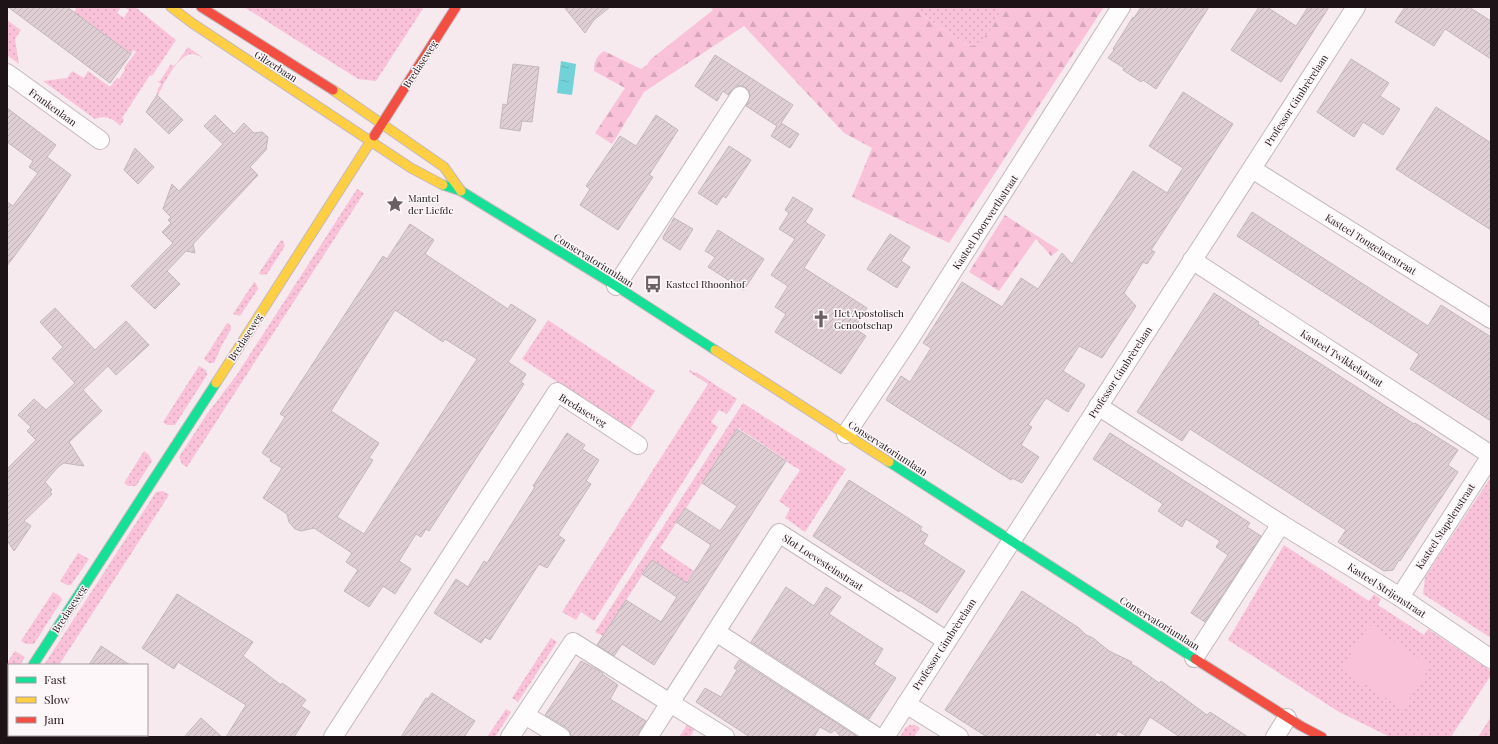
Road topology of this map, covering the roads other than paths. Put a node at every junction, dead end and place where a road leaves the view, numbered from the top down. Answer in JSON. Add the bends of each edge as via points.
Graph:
{"nodes":[{"id":1,"x":171,"y":7,"type":"edge"},
{"id":2,"x":201,"y":7,"type":"edge"},
{"id":3,"x":456,"y":7,"type":"edge"},
{"id":4,"x":1121,"y":7,"type":"edge"},
{"id":5,"x":1356,"y":7,"type":"edge"},
{"id":6,"x":7,"y":73,"type":"edge"},
{"id":7,"x":740,"y":96,"type":"dead end"},
{"id":8,"x":382,"y":123,"type":"junction"},
{"id":9,"x":100,"y":140,"type":"dead end"},
{"id":10,"x":370,"y":141,"type":"junction"},
{"id":11,"x":1252,"y":169,"type":"junction"},
{"id":12,"x":461,"y":191,"type":"junction"},
{"id":13,"x":1192,"y":260,"type":"junction"},
{"id":14,"x":616,"y":286,"type":"junction"},
{"id":15,"x":1491,"y":319,"type":"edge"},
{"id":16,"x":1098,"y":406,"type":"junction"},
{"id":17,"x":846,"y":434,"type":"junction"},
{"id":18,"x":638,"y":445,"type":"dead end"},
{"id":19,"x":1491,"y":455,"type":"edge"},
{"id":20,"x":1281,"y":524,"type":"junction"},
{"id":21,"x":1012,"y":540,"type":"junction"},
{"id":22,"x":1400,"y":597,"type":"junction"},
{"id":23,"x":716,"y":632,"type":"junction"},
{"id":24,"x":947,"y":641,"type":"junction"},
{"id":25,"x":1194,"y":658,"type":"junction"},
{"id":26,"x":1491,"y":659,"type":"edge"},
{"id":27,"x":34,"y":664,"type":"edge"},
{"id":28,"x":670,"y":703,"type":"junction"},
{"id":29,"x":906,"y":704,"type":"junction"},
{"id":30,"x":525,"y":715,"type":"junction"},
{"id":31,"x":1294,"y":722,"type":"junction"},
{"id":32,"x":333,"y":737,"type":"edge"},
{"id":33,"x":510,"y":737,"type":"edge"},
{"id":34,"x":561,"y":737,"type":"edge"},
{"id":35,"x":648,"y":737,"type":"edge"},
{"id":36,"x":725,"y":737,"type":"edge"},
{"id":37,"x":878,"y":737,"type":"edge"},
{"id":38,"x":884,"y":737,"type":"edge"},
{"id":39,"x":959,"y":737,"type":"edge"},
{"id":40,"x":1274,"y":737,"type":"edge"},
{"id":41,"x":1312,"y":737,"type":"edge"},
{"id":42,"x":1322,"y":737,"type":"edge"}],
"edges":[{"from":1,"to":10,"type":"street","name":"Gilzerbaan"},
{"from":2,"to":8,"type":"street","name":"Gilzerbaan","via":[[347,98]]},
{"from":3,"to":8,"type":"street","name":"Bredaseweg"},
{"from":4,"to":17,"type":"street","name":"Kasteel Doorwerthstraat","via":[[909,340]]},
{"from":5,"to":11,"type":"street","name":"Professor Gimbrèrelaan"},
{"from":6,"to":9,"type":"street","name":"Frankenlaan"},
{"from":7,"to":14,"type":"street"},
{"from":8,"to":10,"type":"street","name":"Bredaseweg"},
{"from":8,"to":12,"type":"street","name":"Conservatoriumlaan","via":[[444,167]]},
{"from":10,"to":12,"type":"street","name":"Conservatoriumlaan","via":[[437,183]]},
{"from":10,"to":27,"type":"street","name":"Bredaseweg"},
{"from":11,"to":13,"type":"street","name":"Professor Gimbrèrelaan"},
{"from":11,"to":15,"type":"street","name":"Kasteel Tongelaerstraat"},
{"from":12,"to":14,"type":"street","name":"Conservatoriumlaan"},
{"from":13,"to":16,"type":"street","name":"Professor Gimbrèrelaan"},
{"from":13,"to":19,"type":"street","name":"Kasteel Twikkelstraat"},
{"from":14,"to":17,"type":"street","name":"Conservatoriumlaan"},
{"from":16,"to":20,"type":"street","name":"Kasteel Strijenstraat"},
{"from":16,"to":21,"type":"street","name":"Professor Gimbrèrelaan"},
{"from":17,"to":21,"type":"street","name":"Conservatoriumlaan"},
{"from":18,"to":32,"type":"street","name":"Bredaseweg","via":[[557,392]]},
{"from":19,"to":22,"type":"street","name":"Kasteel Stapelenstraat"},
{"from":20,"to":22,"type":"street","name":"Kasteel Strijenstraat"},
{"from":20,"to":25,"type":"street"},
{"from":21,"to":24,"type":"street","name":"Professor Gimbrèrelaan"},
{"from":21,"to":25,"type":"street","name":"Conservatoriumlaan"},
{"from":22,"to":26,"type":"street","name":"Kasteel Strijenstraat"},
{"from":23,"to":24,"type":"street","name":"Slot Loevesteinstraat","via":[[779,533]]},
{"from":23,"to":28,"type":"street","name":"Slot Loevesteinstraat"},
{"from":23,"to":37,"type":"street"},
{"from":24,"to":29,"type":"street","name":"Professor Gimbrèrelaan"},
{"from":25,"to":31,"type":"street","name":"Conservatoriumlaan"},
{"from":28,"to":30,"type":"street","via":[[573,642]]},
{"from":28,"to":35,"type":"street","name":"Slot Loevesteinstraat"},
{"from":28,"to":36,"type":"street"},
{"from":29,"to":38,"type":"street","name":"Professor Gimbrèrelaan"},
{"from":29,"to":39,"type":"street"},
{"from":30,"to":33,"type":"street"},
{"from":30,"to":34,"type":"street"},
{"from":31,"to":40,"type":"street"},
{"from":31,"to":41,"type":"street","name":"Conservatoriumlaan"},
{"from":31,"to":42,"type":"street","name":"Conservatoriumlaan"}]}
